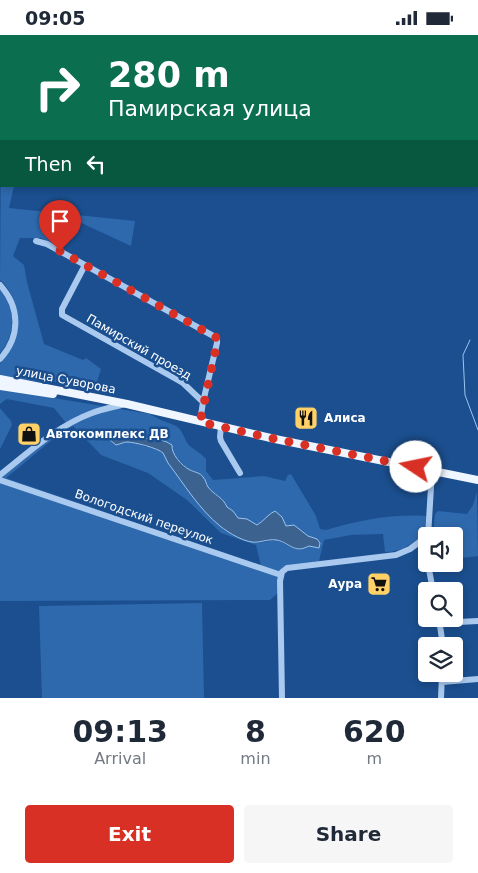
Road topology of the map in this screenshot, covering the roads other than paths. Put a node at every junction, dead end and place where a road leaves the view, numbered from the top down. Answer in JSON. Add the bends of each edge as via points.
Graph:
{"nodes":[{"id":1,"x":36,"y":241,"type":"dead end"},
{"id":2,"x":85,"y":265,"type":"junction"},
{"id":3,"x":0,"y":285,"type":"edge"},
{"id":4,"x":0,"y":359,"type":"edge"},
{"id":5,"x":0,"y":379,"type":"edge"},
{"id":6,"x":0,"y":386,"type":"edge"},
{"id":7,"x":203,"y":402,"type":"junction"},
{"id":8,"x":127,"y":404,"type":"junction"},
{"id":9,"x":200,"y":422,"type":"junction"},
{"id":10,"x":220,"y":426,"type":"junction"},
{"id":11,"x":432,"y":471,"type":"junction"},
{"id":12,"x":240,"y":473,"type":"dead end"},
{"id":13,"x":0,"y":475,"type":"edge"},
{"id":14,"x":0,"y":480,"type":"edge"},
{"id":15,"x":478,"y":480,"type":"edge"},
{"id":16,"x":428,"y":527,"type":"edge"},
{"id":17,"x":418,"y":543,"type":"edge"},
{"id":18,"x":281,"y":575,"type":"junction"},
{"id":19,"x":463,"y":621,"type":"edge"},
{"id":20,"x":478,"y":621,"type":"edge"},
{"id":21,"x":478,"y":679,"type":"edge"},
{"id":22,"x":463,"y":680,"type":"edge"},
{"id":23,"x":442,"y":682,"type":"edge"},
{"id":24,"x":282,"y":698,"type":"edge"},
{"id":25,"x":441,"y":698,"type":"edge"}],
"edges":[{"from":1,"to":2,"type":"street"},
{"from":2,"to":7,"type":"street","via":[[217,338]]},
{"from":2,"to":7,"type":"street","name":"Памирский проезд","via":[[62,309],[62,315],[183,383]]},
{"from":3,"to":4,"type":"street","via":[[13,304],[16,327],[8,350]]},
{"from":5,"to":8,"type":"main road","name":"улица Суворова"},
{"from":6,"to":8,"type":"main road","name":"улица Суворова"},
{"from":7,"to":9,"type":"street"},
{"from":8,"to":9,"type":"main road","name":"улица Суворова"},
{"from":8,"to":13,"type":"street","via":[[93,412],[69,423]]},
{"from":9,"to":10,"type":"main road","name":"улица Суворова"},
{"from":10,"to":11,"type":"main road","name":"улица Суворова"},
{"from":10,"to":12,"type":"street","via":[[221,441]]},
{"from":11,"to":15,"type":"main road","name":"улица Суворова"},
{"from":11,"to":16,"type":"street"},
{"from":14,"to":18,"type":"street","name":"Вологодский переулок"},
{"from":17,"to":18,"type":"street","via":[[396,555],[287,567]]},
{"from":18,"to":24,"type":"street"},
{"from":19,"to":20,"type":"street"},
{"from":21,"to":22,"type":"street"},
{"from":23,"to":25,"type":"street"}]}
